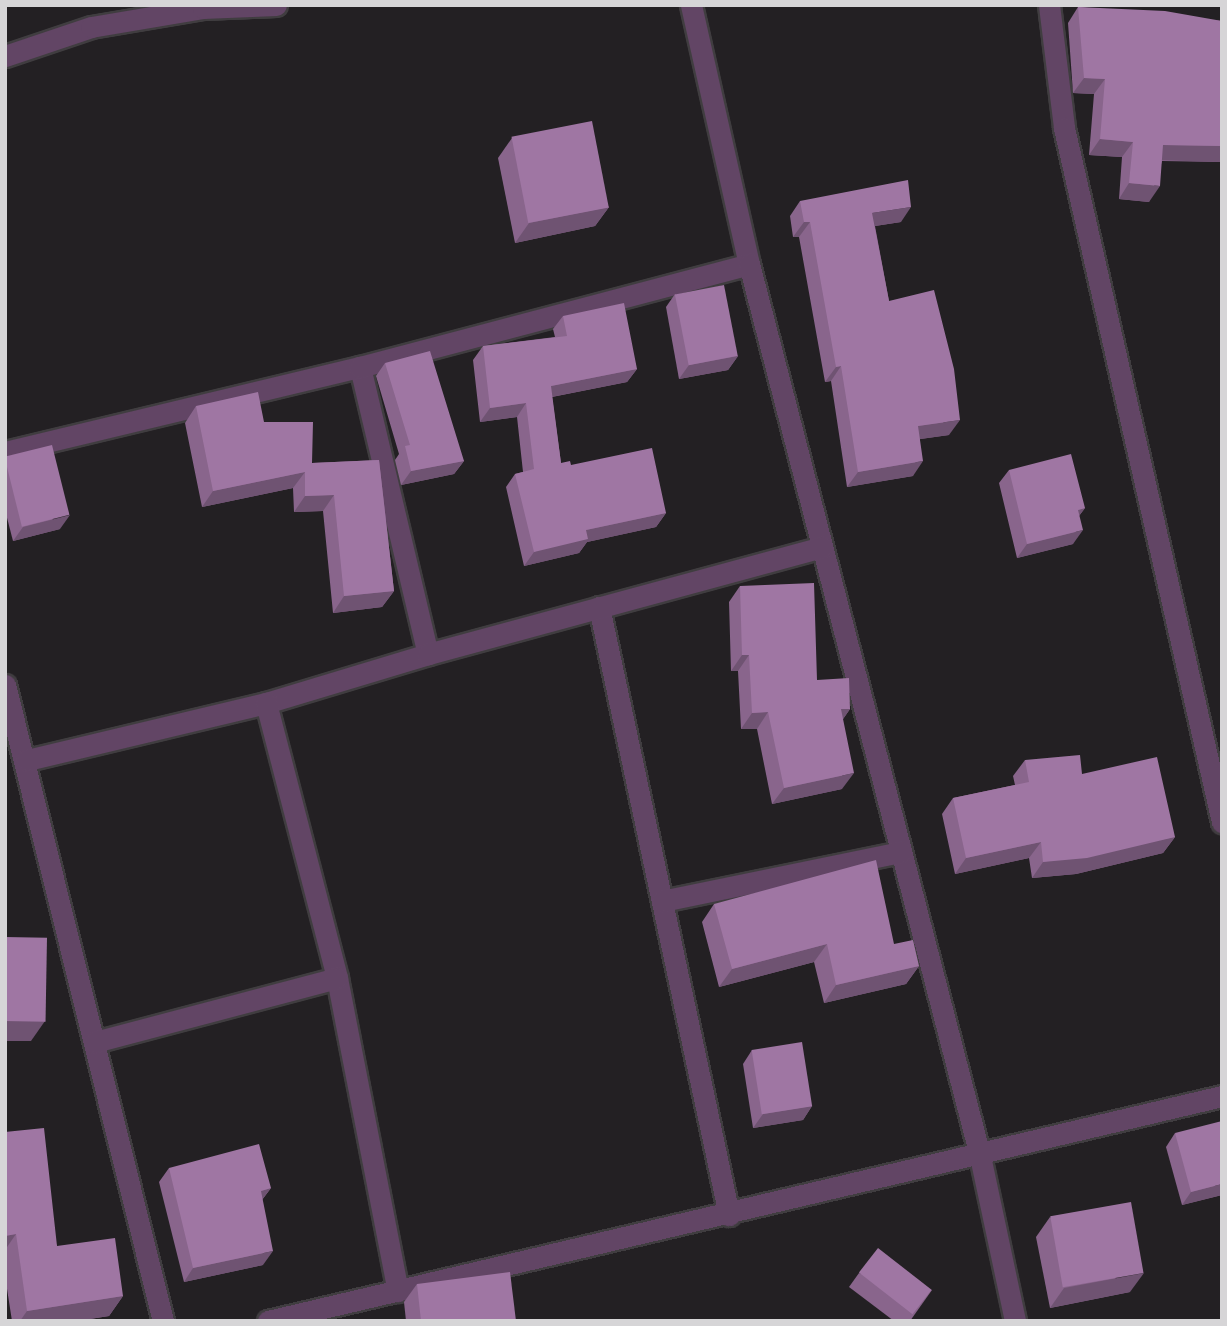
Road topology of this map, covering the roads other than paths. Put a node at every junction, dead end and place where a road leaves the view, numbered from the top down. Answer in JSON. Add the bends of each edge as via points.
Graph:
{"nodes":[{"id":1,"x":276,"y":5,"type":"edge"},
{"id":2,"x":691,"y":5,"type":"edge"},
{"id":3,"x":1049,"y":5,"type":"edge"},
{"id":4,"x":5,"y":56,"type":"edge"},
{"id":5,"x":749,"y":264,"type":"junction"},
{"id":6,"x":360,"y":367,"type":"junction"},
{"id":7,"x":5,"y":452,"type":"edge"},
{"id":8,"x":822,"y":547,"type":"junction"},
{"id":9,"x":599,"y":607,"type":"junction"},
{"id":10,"x":428,"y":654,"type":"junction"},
{"id":11,"x":5,"y":685,"type":"edge"},
{"id":12,"x":267,"y":703,"type":"junction"},
{"id":13,"x":27,"y":760,"type":"junction"},
{"id":14,"x":1222,"y":822,"type":"edge"},
{"id":15,"x":901,"y":852,"type":"junction"},
{"id":16,"x":662,"y":901,"type":"junction"},
{"id":17,"x":337,"y":978,"type":"junction"},
{"id":18,"x":95,"y":1042,"type":"junction"},
{"id":19,"x":1222,"y":1096,"type":"edge"},
{"id":20,"x":980,"y":1156,"type":"junction"},
{"id":21,"x":729,"y":1214,"type":"junction"},
{"id":22,"x":398,"y":1292,"type":"junction"},
{"id":23,"x":163,"y":1321,"type":"edge"},
{"id":24,"x":268,"y":1321,"type":"edge"},
{"id":25,"x":1015,"y":1321,"type":"edge"}],
"edges":[{"from":1,"to":4,"type":"street","via":[[203,8],[91,27]]},
{"from":2,"to":5,"type":"street"},
{"from":3,"to":14,"type":"street","via":[[1063,128]]},
{"from":5,"to":6,"type":"street"},
{"from":5,"to":8,"type":"street"},
{"from":6,"to":7,"type":"street"},
{"from":6,"to":10,"type":"street"},
{"from":8,"to":9,"type":"street"},
{"from":8,"to":15,"type":"street"},
{"from":9,"to":10,"type":"street"},
{"from":9,"to":16,"type":"street"},
{"from":10,"to":12,"type":"street"},
{"from":11,"to":13,"type":"street"},
{"from":12,"to":13,"type":"street"},
{"from":12,"to":17,"type":"street"},
{"from":13,"to":18,"type":"street"},
{"from":15,"to":16,"type":"street"},
{"from":15,"to":20,"type":"street"},
{"from":16,"to":21,"type":"street"},
{"from":17,"to":18,"type":"street"},
{"from":17,"to":22,"type":"street"},
{"from":18,"to":23,"type":"street"},
{"from":19,"to":20,"type":"street"},
{"from":20,"to":21,"type":"street"},
{"from":20,"to":25,"type":"street"},
{"from":21,"to":22,"type":"street"},
{"from":22,"to":24,"type":"street"}]}
